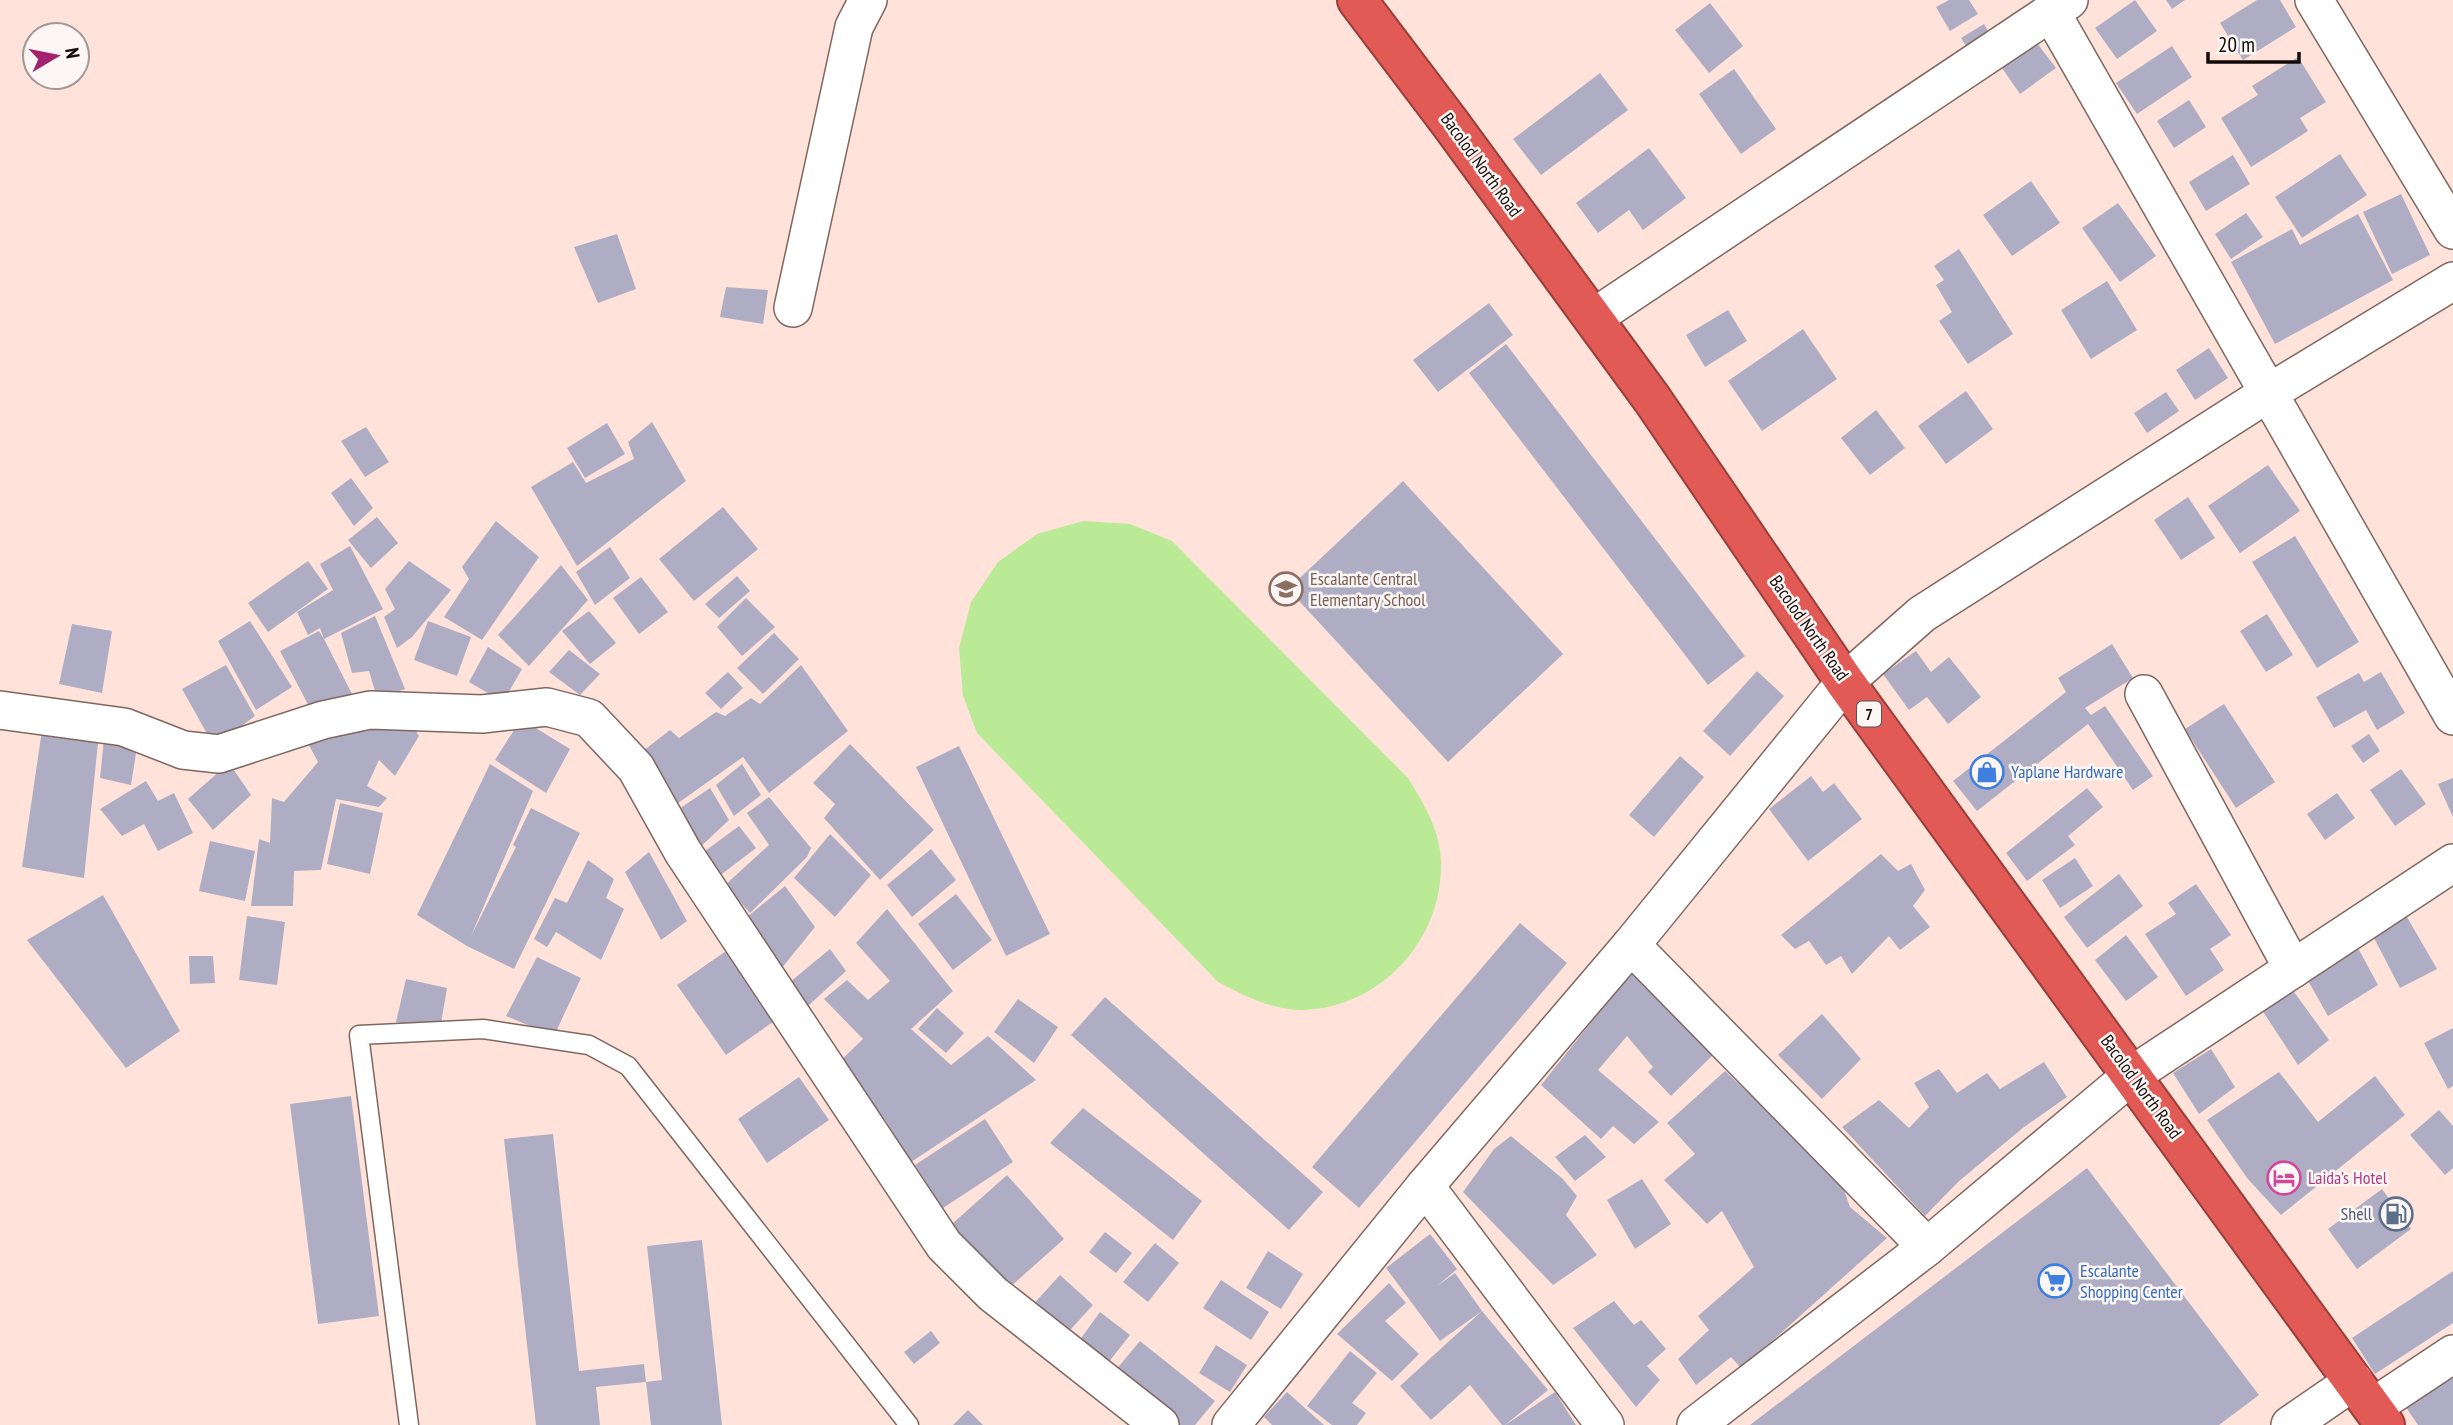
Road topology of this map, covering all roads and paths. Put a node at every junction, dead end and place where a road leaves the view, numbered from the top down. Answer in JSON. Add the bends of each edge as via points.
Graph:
{"nodes":[{"id":1,"x":868,"y":0,"type":"edge"},
{"id":2,"x":1357,"y":0,"type":"edge"},
{"id":3,"x":2314,"y":0,"type":"edge"},
{"id":4,"x":2060,"y":7,"type":"edge"},
{"id":5,"x":2453,"y":230,"type":"edge"},
{"id":6,"x":2453,"y":281,"type":"edge"},
{"id":7,"x":793,"y":308,"type":"dead end"},
{"id":8,"x":1592,"y":318,"type":"junction"},
{"id":9,"x":2270,"y":392,"type":"junction"},
{"id":10,"x":1845,"y":682,"type":"junction"},
{"id":11,"x":2144,"y":694,"type":"dead end"},
{"id":12,"x":0,"y":710,"type":"edge"},
{"id":13,"x":2453,"y":716,"type":"edge"},
{"id":14,"x":2453,"y":863,"type":"edge"},
{"id":15,"x":1631,"y":945,"type":"junction"},
{"id":16,"x":2293,"y":969,"type":"junction"},
{"id":17,"x":2132,"y":1075,"type":"junction"},
{"id":18,"x":1424,"y":1186,"type":"junction"},
{"id":19,"x":1927,"y":1247,"type":"junction"},
{"id":20,"x":2453,"y":1354,"type":"edge"},
{"id":21,"x":2371,"y":1404,"type":"edge"},
{"id":22,"x":409,"y":1425,"type":"edge"},
{"id":23,"x":909,"y":1425,"type":"edge"},
{"id":24,"x":1160,"y":1425,"type":"edge"},
{"id":25,"x":1231,"y":1425,"type":"edge"},
{"id":26,"x":1605,"y":1425,"type":"edge"},
{"id":27,"x":1696,"y":1425,"type":"edge"},
{"id":28,"x":2290,"y":1425,"type":"edge"}],
"edges":[{"from":1,"to":7,"type":"street","via":[[854,27]]},
{"from":2,"to":8,"type":"highway","name":"Bacolod North Road","number":"7"},
{"from":3,"to":5,"type":"street"},
{"from":4,"to":8,"type":"street"},
{"from":4,"to":9,"type":"street"},
{"from":6,"to":9,"type":"street"},
{"from":8,"to":10,"type":"highway","name":"Bacolod North Road","number":"7"},
{"from":9,"to":10,"type":"street","via":[[1922,614]]},
{"from":9,"to":13,"type":"street"},
{"from":10,"to":15,"type":"street"},
{"from":10,"to":17,"type":"highway","name":"Bacolod North Road","number":"7"},
{"from":11,"to":16,"type":"street"},
{"from":12,"to":24,"type":"street","via":[[124,727],[183,750],[219,754],[323,720],[370,710],[482,714],[547,707],[590,718],[635,768],[683,852],[944,1245],[993,1294]]},
{"from":14,"to":16,"type":"street"},
{"from":15,"to":18,"type":"street"},
{"from":15,"to":19,"type":"street"},
{"from":16,"to":17,"type":"street"},
{"from":17,"to":19,"type":"street"},
{"from":17,"to":21,"type":"highway","name":"Bacolod North Road","number":"7"},
{"from":18,"to":25,"type":"street"},
{"from":18,"to":26,"type":"street"},
{"from":19,"to":27,"type":"street"},
{"from":20,"to":21,"type":"street"},
{"from":21,"to":28,"type":"street"},
{"from":22,"to":23,"type":"lane","via":[[359,1035],[483,1030],[589,1045],[628,1066]]}]}
